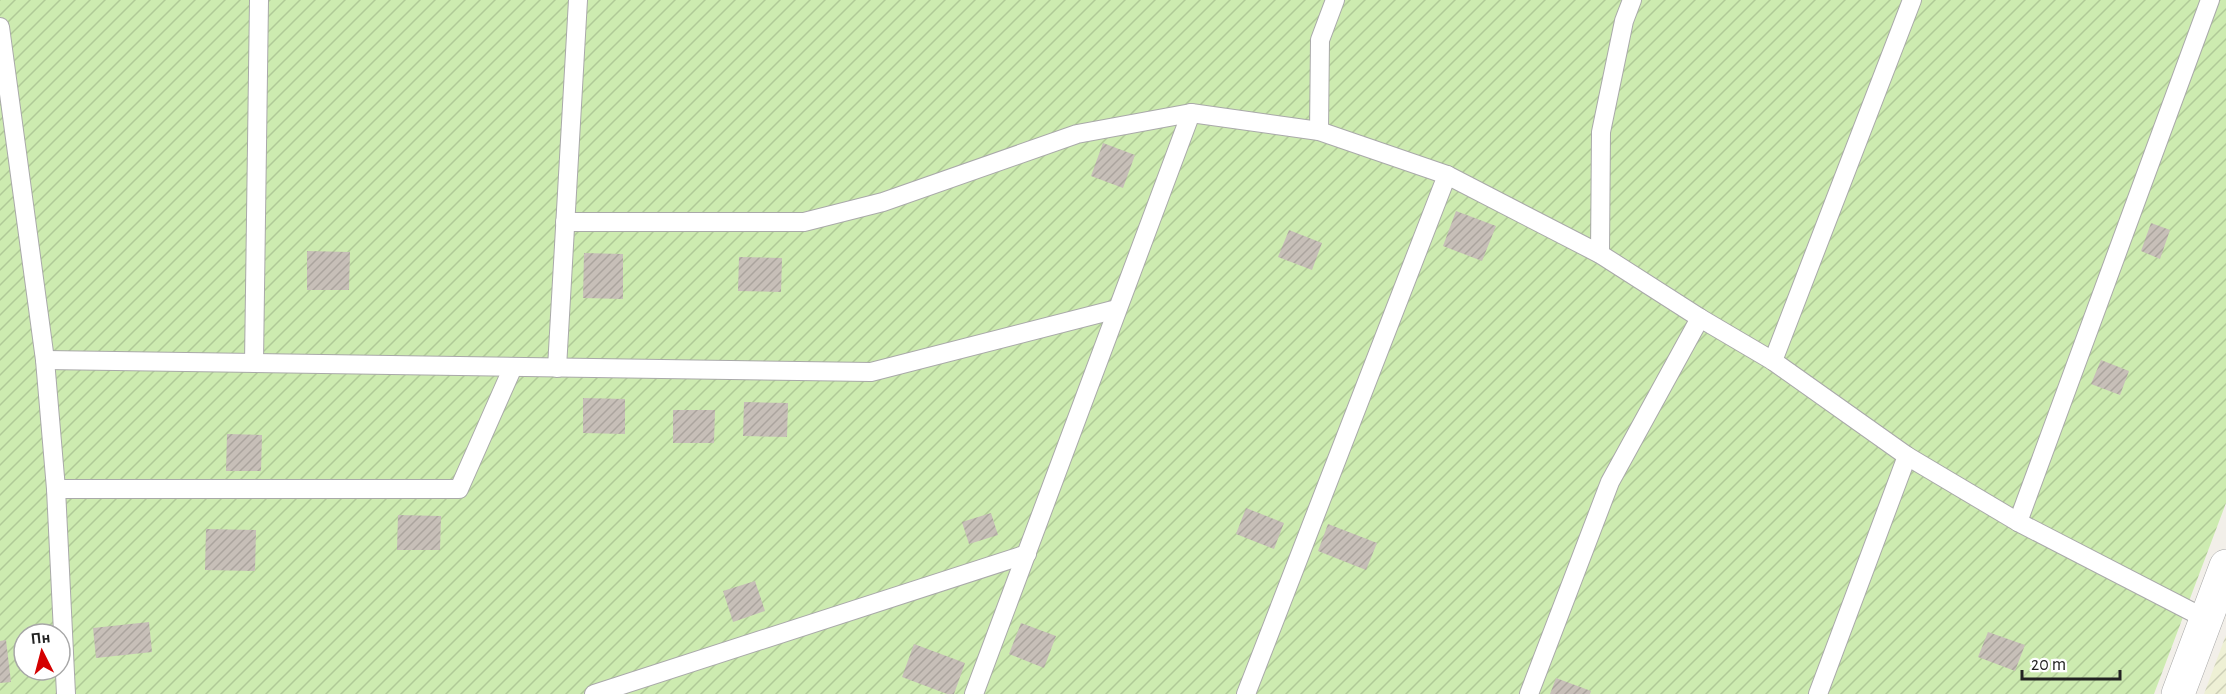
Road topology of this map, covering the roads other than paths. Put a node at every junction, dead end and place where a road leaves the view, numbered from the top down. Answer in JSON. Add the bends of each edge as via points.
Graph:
{"nodes":[{"id":1,"x":259,"y":0,"type":"edge"},
{"id":2,"x":578,"y":0,"type":"edge"},
{"id":3,"x":1335,"y":0,"type":"edge"},
{"id":4,"x":1632,"y":0,"type":"edge"},
{"id":5,"x":1912,"y":0,"type":"edge"},
{"id":6,"x":2210,"y":0,"type":"edge"},
{"id":7,"x":0,"y":27,"type":"edge"},
{"id":8,"x":6,"y":113,"type":"edge"},
{"id":9,"x":1191,"y":113,"type":"junction"},
{"id":10,"x":1319,"y":131,"type":"junction"},
{"id":11,"x":1447,"y":175,"type":"junction"},
{"id":12,"x":565,"y":222,"type":"junction"},
{"id":13,"x":1600,"y":254,"type":"junction"},
{"id":14,"x":1118,"y":309,"type":"junction"},
{"id":15,"x":1700,"y":318,"type":"junction"},
{"id":16,"x":45,"y":360,"type":"junction"},
{"id":17,"x":1773,"y":361,"type":"junction"},
{"id":18,"x":254,"y":363,"type":"junction"},
{"id":19,"x":513,"y":367,"type":"junction"},
{"id":20,"x":557,"y":368,"type":"junction"},
{"id":21,"x":1907,"y":456,"type":"junction"},
{"id":22,"x":56,"y":489,"type":"junction"},
{"id":23,"x":2018,"y":522,"type":"junction"},
{"id":24,"x":1026,"y":554,"type":"junction"},
{"id":25,"x":2226,"y":566,"type":"edge"},
{"id":26,"x":2206,"y":619,"type":"junction"},
{"id":27,"x":66,"y":694,"type":"edge"},
{"id":28,"x":594,"y":694,"type":"edge"},
{"id":29,"x":974,"y":694,"type":"edge"},
{"id":30,"x":1246,"y":694,"type":"edge"},
{"id":31,"x":1529,"y":694,"type":"edge"},
{"id":32,"x":1818,"y":694,"type":"edge"},
{"id":33,"x":2178,"y":694,"type":"edge"}],
"edges":[{"from":1,"to":18,"type":"lane"},
{"from":2,"to":12,"type":"lane"},
{"from":3,"to":10,"type":"lane","via":[[1320,40]]},
{"from":4,"to":13,"type":"lane","via":[[1601,132]]},
{"from":5,"to":17,"type":"lane"},
{"from":6,"to":23,"type":"lane"},
{"from":7,"to":8,"type":"lane"},
{"from":8,"to":16,"type":"lane"},
{"from":9,"to":10,"type":"lane"},
{"from":9,"to":12,"type":"lane","via":[[1077,134],[883,202],[804,222]]},
{"from":9,"to":14,"type":"lane"},
{"from":10,"to":11,"type":"lane"},
{"from":11,"to":13,"type":"lane"},
{"from":11,"to":30,"type":"lane"},
{"from":12,"to":20,"type":"lane"},
{"from":13,"to":15,"type":"lane"},
{"from":14,"to":20,"type":"lane","via":[[871,372]]},
{"from":14,"to":24,"type":"lane"},
{"from":15,"to":17,"type":"lane"},
{"from":15,"to":31,"type":"lane","via":[[1610,482]]},
{"from":16,"to":18,"type":"lane"},
{"from":16,"to":22,"type":"lane"},
{"from":17,"to":21,"type":"lane"},
{"from":18,"to":19,"type":"lane"},
{"from":19,"to":20,"type":"lane"},
{"from":19,"to":22,"type":"lane","via":[[459,489]]},
{"from":21,"to":23,"type":"lane"},
{"from":21,"to":32,"type":"lane"},
{"from":22,"to":27,"type":"lane"},
{"from":23,"to":26,"type":"lane"},
{"from":24,"to":28,"type":"lane"},
{"from":24,"to":29,"type":"lane"},
{"from":25,"to":26,"type":"street"},
{"from":26,"to":33,"type":"street"}]}
